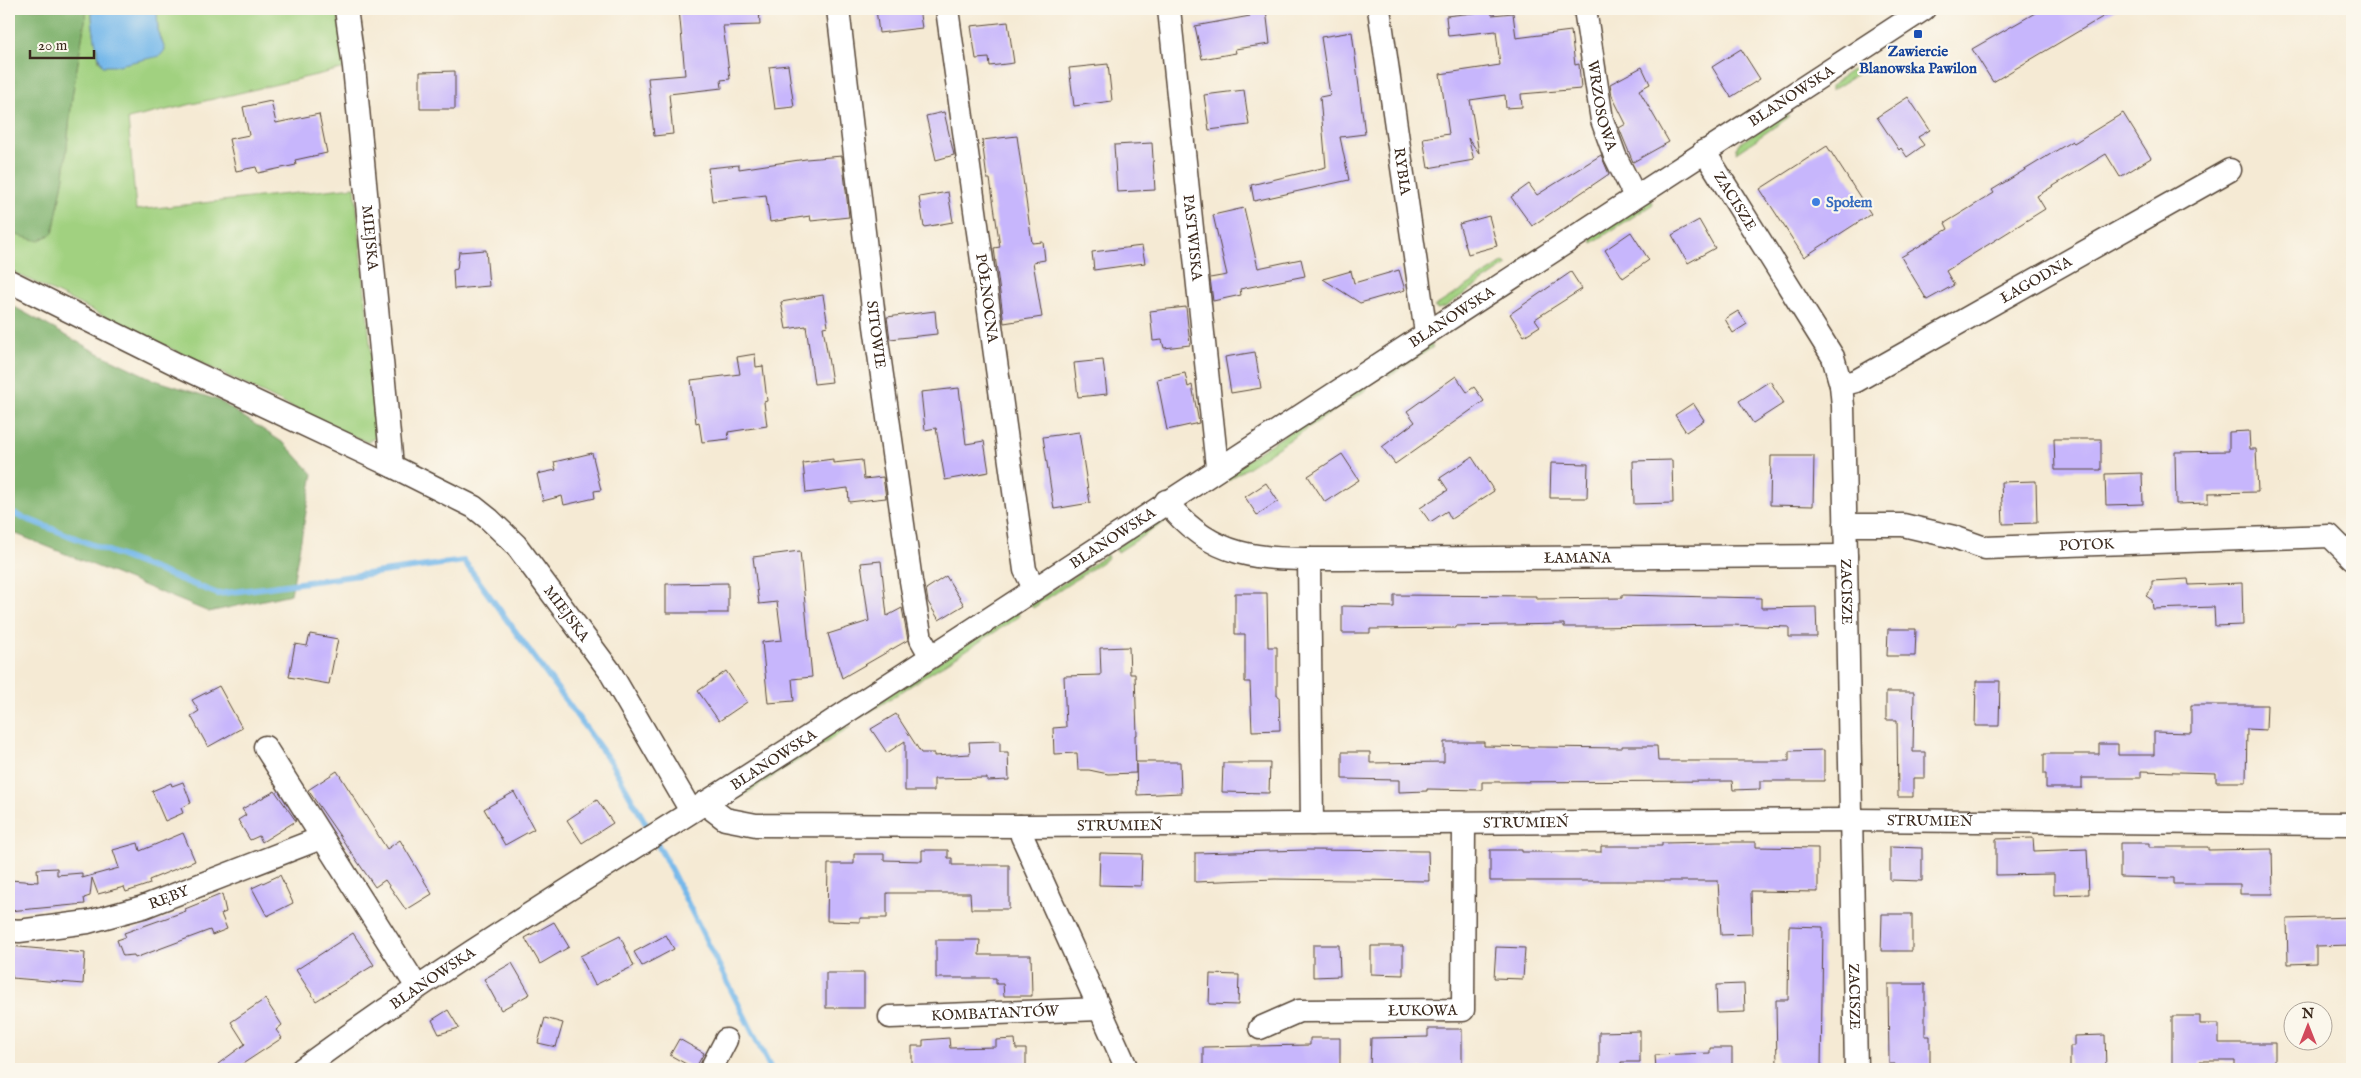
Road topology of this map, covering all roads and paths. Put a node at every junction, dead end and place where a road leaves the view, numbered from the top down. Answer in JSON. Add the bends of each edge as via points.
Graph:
{"nodes":[{"id":1,"x":346,"y":9,"type":"edge"},
{"id":2,"x":838,"y":9,"type":"edge"},
{"id":3,"x":946,"y":9,"type":"edge"},
{"id":4,"x":1169,"y":9,"type":"edge"},
{"id":5,"x":1378,"y":9,"type":"edge"},
{"id":6,"x":1586,"y":9,"type":"edge"},
{"id":7,"x":1924,"y":9,"type":"edge"},
{"id":8,"x":1704,"y":151,"type":"junction"},
{"id":9,"x":2230,"y":170,"type":"dead end"},
{"id":10,"x":1635,"y":196,"type":"junction"},
{"id":11,"x":9,"y":281,"type":"edge"},
{"id":12,"x":1426,"y":333,"type":"junction"},
{"id":13,"x":1841,"y":386,"type":"junction"},
{"id":14,"x":392,"y":466,"type":"junction"},
{"id":15,"x":1218,"y":467,"type":"junction"},
{"id":16,"x":1166,"y":501,"type":"junction"},
{"id":17,"x":1845,"y":524,"type":"junction"},
{"id":18,"x":2352,"y":533,"type":"edge"},
{"id":19,"x":2330,"y":536,"type":"junction"},
{"id":20,"x":1846,"y":556,"type":"junction"},
{"id":21,"x":2352,"y":558,"type":"edge"},
{"id":22,"x":1309,"y":559,"type":"junction"},
{"id":23,"x":1034,"y":588,"type":"junction"},
{"id":24,"x":930,"y":656,"type":"junction"},
{"id":25,"x":265,"y":746,"type":"dead end"},
{"id":26,"x":697,"y":807,"type":"junction"},
{"id":27,"x":1852,"y":820,"type":"junction"},
{"id":28,"x":1464,"y":823,"type":"junction"},
{"id":29,"x":1312,"y":824,"type":"junction"},
{"id":30,"x":2352,"y":824,"type":"edge"},
{"id":31,"x":1020,"y":826,"type":"junction"},
{"id":32,"x":322,"y":838,"type":"junction"},
{"id":33,"x":9,"y":930,"type":"edge"},
{"id":34,"x":417,"y":987,"type":"junction"},
{"id":35,"x":1100,"y":1009,"type":"junction"},
{"id":36,"x":890,"y":1017,"type":"dead end"},
{"id":37,"x":1260,"y":1028,"type":"dead end"},
{"id":38,"x":726,"y":1040,"type":"dead end"},
{"id":39,"x":302,"y":1069,"type":"edge"},
{"id":40,"x":710,"y":1069,"type":"edge"},
{"id":41,"x":1127,"y":1069,"type":"edge"},
{"id":42,"x":1856,"y":1069,"type":"edge"}],
"edges":[{"from":1,"to":14,"type":"street","name":"MIEJSKA"},
{"from":2,"to":24,"type":"street","name":"SITOWIE","via":[[875,326],[911,581],[921,639]]},
{"from":3,"to":23,"type":"street","name":"PÓŁNOCNA","via":[[1025,570]]},
{"from":4,"to":15,"type":"street","name":"PASTWISKA"},
{"from":5,"to":12,"type":"street","name":"RYBIA"},
{"from":6,"to":10,"type":"street","name":"WRZOSOWA","via":[[1602,120]]},
{"from":7,"to":8,"type":"street","name":"BLANOWSKA"},
{"from":8,"to":10,"type":"street","name":"BLANOWSKA"},
{"from":8,"to":13,"type":"street","name":"ZACISZE","via":[[1833,357]]},
{"from":9,"to":13,"type":"street","name":"ŁAGODNA","via":[[1856,381]]},
{"from":10,"to":12,"type":"street","name":"BLANOWSKA"},
{"from":11,"to":14,"type":"street","name":"MIEJSKA"},
{"from":12,"to":15,"type":"street","name":"BLANOWSKA"},
{"from":13,"to":17,"type":"street","name":"ZACISZE"},
{"from":14,"to":26,"type":"street","name":"MIEJSKA","via":[[474,507],[504,532],[609,670]]},
{"from":15,"to":16,"type":"street","name":"BLANOWSKA"},
{"from":16,"to":22,"type":"street","name":"ŁAMANA","via":[[1194,530],[1226,550],[1254,556]]},
{"from":16,"to":23,"type":"street","name":"BLANOWSKA"},
{"from":17,"to":19,"type":"street","name":"POTOK","via":[[1904,525],[1985,548]]},
{"from":17,"to":20,"type":"street","name":"ZACISZE"},
{"from":18,"to":19,"type":"street","name":"POTOK"},
{"from":19,"to":21,"type":"street"},
{"from":20,"to":22,"type":"street","name":"ŁAMANA"},
{"from":20,"to":27,"type":"street","name":"ZACISZE"},
{"from":22,"to":29,"type":"street"},
{"from":23,"to":24,"type":"street","name":"BLANOWSKA"},
{"from":24,"to":26,"type":"street","name":"BLANOWSKA"},
{"from":25,"to":32,"type":"street"},
{"from":26,"to":31,"type":"street","name":"STRUMIEŃ","via":[[725,819],[756,825]]},
{"from":26,"to":34,"type":"street","name":"BLANOWSKA"},
{"from":27,"to":28,"type":"street","name":"STRUMIEŃ"},
{"from":27,"to":30,"type":"street","name":"STRUMIEŃ"},
{"from":27,"to":42,"type":"street","name":"ZACISZE"},
{"from":28,"to":29,"type":"street","name":"STRUMIEŃ"},
{"from":28,"to":37,"type":"street","name":"ŁUKOWA","via":[[1463,1010],[1299,1011]]},
{"from":29,"to":31,"type":"street","name":"STRUMIEŃ"},
{"from":31,"to":35,"type":"street"},
{"from":32,"to":33,"type":"street","name":"RĘBY","via":[[116,915],[88,922]]},
{"from":32,"to":34,"type":"street"},
{"from":34,"to":39,"type":"street","name":"BLANOWSKA"},
{"from":35,"to":36,"type":"street","name":"KOMBATANTÓW"},
{"from":35,"to":41,"type":"street"},
{"from":38,"to":40,"type":"street"}]}
